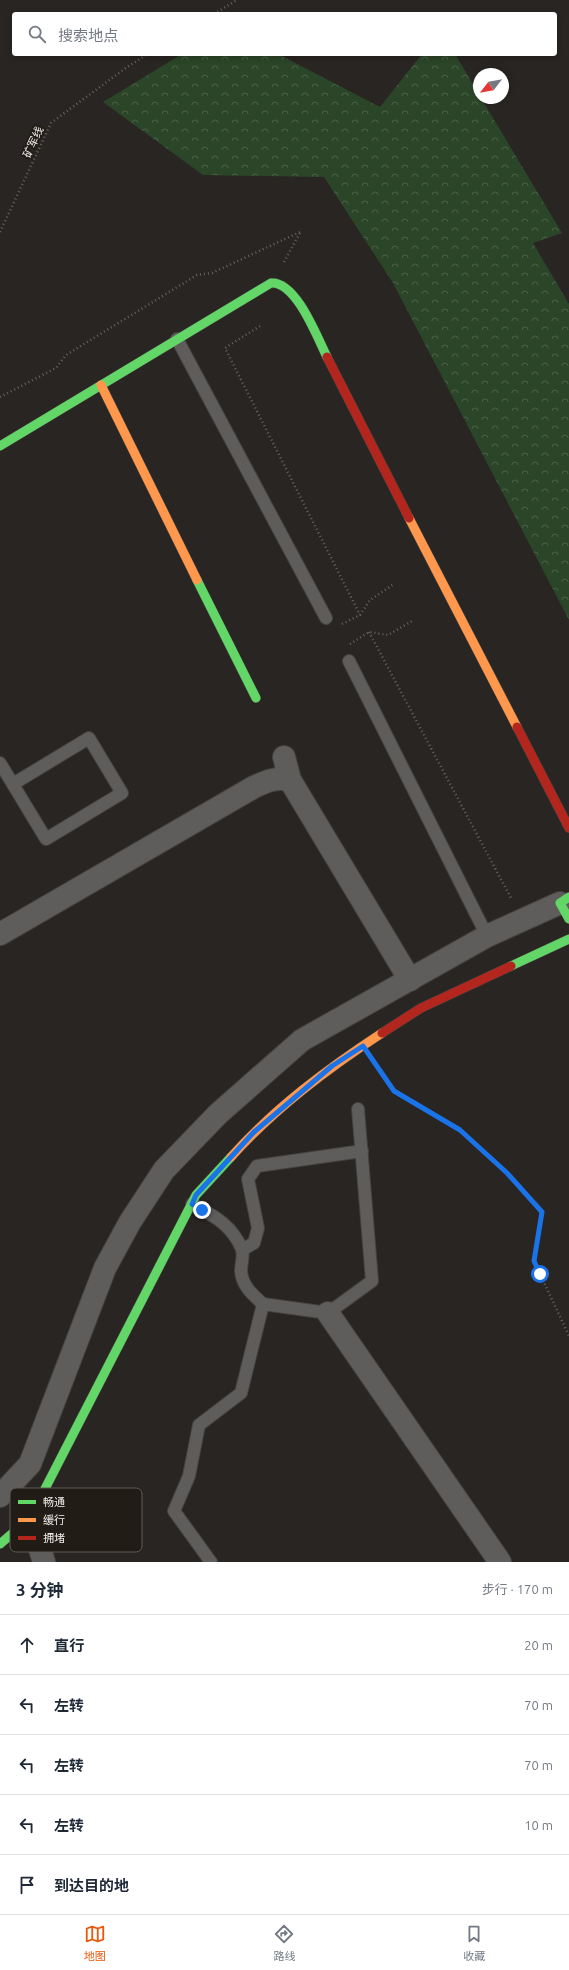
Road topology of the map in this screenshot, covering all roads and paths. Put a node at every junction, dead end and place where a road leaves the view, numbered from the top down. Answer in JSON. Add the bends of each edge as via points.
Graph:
{"nodes":[{"id":1,"x":237,"y":0,"type":"edge"},
{"id":2,"x":217,"y":12,"type":"edge"},
{"id":3,"x":145,"y":56,"type":"edge"},
{"id":4,"x":0,"y":232,"type":"edge"},
{"id":5,"x":273,"y":282,"type":"junction"},
{"id":6,"x":260,"y":326,"type":"dead end"},
{"id":7,"x":177,"y":339,"type":"junction"},
{"id":8,"x":101,"y":385,"type":"junction"},
{"id":9,"x":0,"y":397,"type":"edge"},
{"id":10,"x":0,"y":446,"type":"edge"},
{"id":11,"x":394,"y":584,"type":"dead end"},
{"id":12,"x":360,"y":615,"type":"junction"},
{"id":13,"x":326,"y":618,"type":"dead end"},
{"id":14,"x":414,"y":620,"type":"dead end"},
{"id":15,"x":340,"y":625,"type":"dead end"},
{"id":16,"x":369,"y":632,"type":"junction"},
{"id":17,"x":343,"y":648,"type":"dead end"},
{"id":18,"x":350,"y":661,"type":"dead end"},
{"id":19,"x":256,"y":698,"type":"dead end"},
{"id":20,"x":284,"y":757,"type":"dead end"},
{"id":21,"x":0,"y":763,"type":"edge"},
{"id":22,"x":290,"y":780,"type":"junction"},
{"id":23,"x":13,"y":784,"type":"junction"},
{"id":24,"x":569,"y":828,"type":"edge"},
{"id":25,"x":566,"y":906,"type":"edge"},
{"id":26,"x":523,"y":921,"type":"junction"},
{"id":27,"x":0,"y":934,"type":"edge"},
{"id":28,"x":488,"y":936,"type":"junction"},
{"id":29,"x":569,"y":938,"type":"edge"},
{"id":30,"x":410,"y":980,"type":"junction"},
{"id":31,"x":363,"y":1046,"type":"junction"},
{"id":32,"x":358,"y":1109,"type":"dead end"},
{"id":33,"x":362,"y":1151,"type":"junction"},
{"id":34,"x":192,"y":1204,"type":"junction"},
{"id":35,"x":242,"y":1250,"type":"junction"},
{"id":36,"x":263,"y":1304,"type":"junction"},
{"id":37,"x":328,"y":1313,"type":"junction"},
{"id":38,"x":569,"y":1336,"type":"edge"},
{"id":39,"x":45,"y":1488,"type":"edge"},
{"id":40,"x":0,"y":1496,"type":"edge"},
{"id":41,"x":10,"y":1535,"type":"edge"},
{"id":42,"x":0,"y":1544,"type":"edge"},
{"id":43,"x":41,"y":1552,"type":"edge"},
{"id":44,"x":44,"y":1562,"type":"edge"},
{"id":45,"x":211,"y":1562,"type":"edge"},
{"id":46,"x":500,"y":1562,"type":"edge"}],
"edges":[{"from":1,"to":2,"type":"path"},
{"from":3,"to":4,"type":"path","name":"矿军线","via":[[50,123]]},
{"from":5,"to":7,"type":"street"},
{"from":5,"to":9,"type":"path","via":[[300,232],[212,273],[197,275],[66,355],[56,368]]},
{"from":5,"to":24,"type":"street","via":[[288,288],[297,299]]},
{"from":6,"to":12,"type":"path","via":[[225,348]]},
{"from":7,"to":8,"type":"street"},
{"from":7,"to":13,"type":"lane"},
{"from":8,"to":10,"type":"street"},
{"from":8,"to":19,"type":"street"},
{"from":11,"to":12,"type":"path","via":[[370,600]]},
{"from":12,"to":15,"type":"path"},
{"from":14,"to":16,"type":"path","via":[[388,635]]},
{"from":16,"to":17,"type":"path"},
{"from":16,"to":26,"type":"path"},
{"from":18,"to":28,"type":"lane"},
{"from":20,"to":22,"type":"street"},
{"from":21,"to":23,"type":"lane"},
{"from":22,"to":27,"type":"street","via":[[280,777],[254,787]]},
{"from":22,"to":30,"type":"street"},
{"from":23,"to":23,"type":"lane","via":[[46,839],[122,794],[89,738]]},
{"from":25,"to":26,"type":"street"},
{"from":26,"to":28,"type":"street"},
{"from":28,"to":30,"type":"street"},
{"from":29,"to":31,"type":"street","via":[[421,1008]]},
{"from":30,"to":40,"type":"street","via":[[302,1040],[218,1114],[164,1170],[130,1222],[105,1268],[30,1464]]},
{"from":31,"to":34,"type":"street","via":[[332,1066],[254,1132],[196,1195]]},
{"from":31,"to":38,"type":"path","via":[[394,1091],[460,1130],[507,1173],[542,1212],[534,1261]]},
{"from":32,"to":33,"type":"lane"},
{"from":33,"to":35,"type":"lane","via":[[257,1166],[248,1179],[258,1228],[254,1243]]},
{"from":33,"to":37,"type":"lane","via":[[372,1280]]},
{"from":34,"to":35,"type":"lane","via":[[222,1221]]},
{"from":34,"to":39,"type":"street"},
{"from":35,"to":36,"type":"lane","via":[[241,1272],[247,1289]]},
{"from":36,"to":37,"type":"lane"},
{"from":36,"to":45,"type":"lane","via":[[241,1393],[199,1425],[189,1476],[174,1511]]},
{"from":37,"to":46,"type":"street"},
{"from":41,"to":42,"type":"street"},
{"from":43,"to":44,"type":"street"}]}
